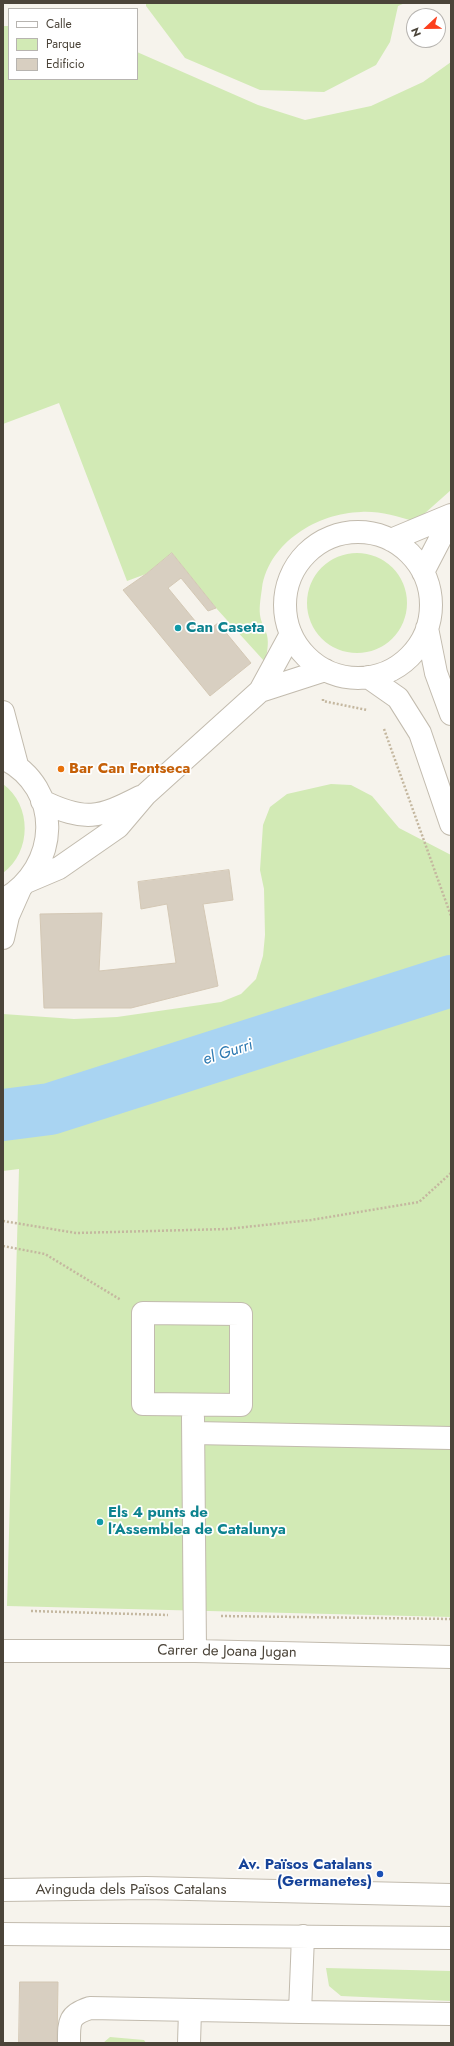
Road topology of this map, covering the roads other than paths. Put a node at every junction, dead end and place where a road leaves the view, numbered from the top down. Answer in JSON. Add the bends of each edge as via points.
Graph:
{"nodes":[{"id":1,"x":451,"y":516,"type":"edge"},
{"id":2,"x":391,"y":540,"type":"junction"},
{"id":3,"x":423,"y":572,"type":"junction"},
{"id":4,"x":427,"y":628,"type":"junction"},
{"id":5,"x":291,"y":634,"type":"junction"},
{"id":6,"x":325,"y":670,"type":"junction"},
{"id":7,"x":368,"y":677,"type":"junction"},
{"id":8,"x":260,"y":691,"type":"junction"},
{"id":9,"x":3,"y":712,"type":"edge"},
{"id":10,"x":451,"y":714,"type":"edge"},
{"id":11,"x":10,"y":762,"type":"edge"},
{"id":12,"x":146,"y":794,"type":"junction"},
{"id":13,"x":42,"y":801,"type":"junction"},
{"id":14,"x":451,"y":824,"type":"edge"},
{"id":15,"x":17,"y":890,"type":"edge"},
{"id":16,"x":3,"y":938,"type":"edge"},
{"id":17,"x":192,"y":1404,"type":"junction"},
{"id":18,"x":194,"y":1433,"type":"junction"},
{"id":19,"x":451,"y":1438,"type":"edge"},
{"id":20,"x":3,"y":1651,"type":"edge"},
{"id":21,"x":195,"y":1651,"type":"junction"},
{"id":22,"x":451,"y":1657,"type":"edge"},
{"id":23,"x":3,"y":1890,"type":"edge"},
{"id":24,"x":451,"y":1895,"type":"edge"},
{"id":25,"x":3,"y":1934,"type":"edge"},
{"id":26,"x":303,"y":1936,"type":"junction"},
{"id":27,"x":451,"y":1938,"type":"edge"},
{"id":28,"x":190,"y":2011,"type":"junction"},
{"id":29,"x":300,"y":2012,"type":"junction"},
{"id":30,"x":451,"y":2014,"type":"edge"},
{"id":31,"x":69,"y":2043,"type":"edge"},
{"id":32,"x":189,"y":2043,"type":"edge"}],
"edges":[{"from":1,"to":2,"type":"street"},
{"from":1,"to":3,"type":"street"},
{"from":2,"to":3,"type":"street","via":[[410,553]]},
{"from":2,"to":5,"type":"street","via":[[370,533],[348,532],[326,539],[308,551],[294,569],[286,590],[285,613]]},
{"from":3,"to":4,"type":"street","via":[[428,583],[431,605]]},
{"from":4,"to":7,"type":"street","via":[[417,649],[404,661],[390,671]]},
{"from":4,"to":10,"type":"street","via":[[436,673]]},
{"from":5,"to":6,"type":"street","via":[[305,656]]},
{"from":5,"to":8,"type":"street"},
{"from":6,"to":7,"type":"street","via":[[346,677]]},
{"from":6,"to":8,"type":"street"},
{"from":7,"to":14,"type":"street","via":[[398,698],[420,733]]},
{"from":8,"to":12,"type":"street"},
{"from":9,"to":11,"type":"street"},
{"from":11,"to":13,"type":"street","via":[[32,782]]},
{"from":12,"to":13,"type":"street","via":[[95,816],[64,812]]},
{"from":12,"to":15,"type":"street","via":[[118,827],[59,868]]},
{"from":13,"to":15,"type":"street","via":[[47,820],[47,840],[40,863]]},
{"from":15,"to":16,"type":"street"},
{"from":17,"to":17,"type":"street","via":[[143,1404],[143,1313],[241,1314],[241,1405]]},
{"from":17,"to":18,"type":"street"},
{"from":18,"to":19,"type":"street"},
{"from":18,"to":21,"type":"street"},
{"from":20,"to":21,"type":"street","name":"Carrer de Joana Jugan"},
{"from":21,"to":22,"type":"street","name":"Carrer de Joana Jugan"},
{"from":23,"to":24,"type":"street","name":"Avinguda dels Països Catalans","via":[[146,1888]]},
{"from":25,"to":26,"type":"street"},
{"from":26,"to":27,"type":"street"},
{"from":26,"to":29,"type":"street"},
{"from":28,"to":29,"type":"street"},
{"from":28,"to":31,"type":"street","via":[[90,2008],[72,2017],[69,2024]]},
{"from":28,"to":32,"type":"street"},
{"from":29,"to":30,"type":"street"}]}
